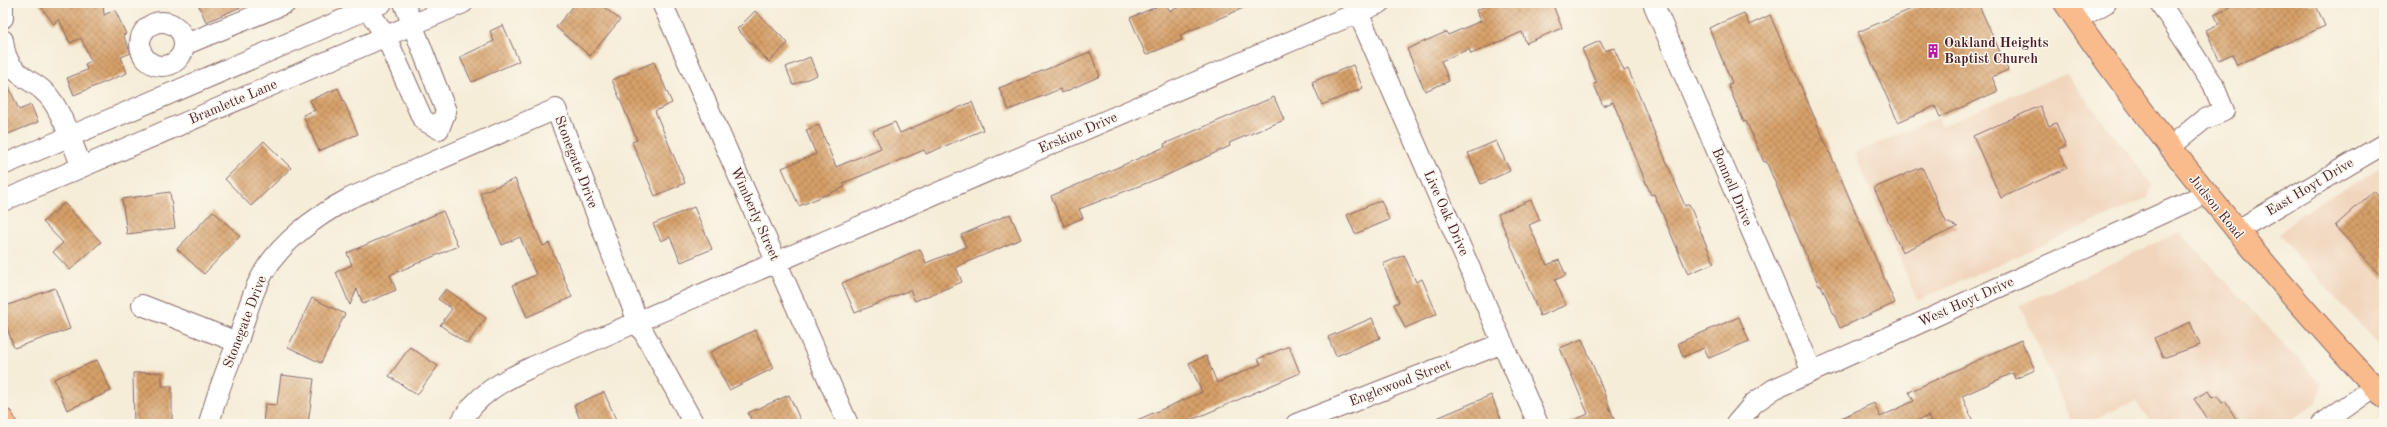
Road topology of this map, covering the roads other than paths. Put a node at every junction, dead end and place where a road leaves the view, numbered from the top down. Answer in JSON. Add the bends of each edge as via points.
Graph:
{"nodes":[{"id":1,"x":3,"y":3,"type":"edge"},
{"id":2,"x":404,"y":3,"type":"edge"},
{"id":3,"x":463,"y":3,"type":"edge"},
{"id":4,"x":662,"y":3,"type":"edge"},
{"id":5,"x":1380,"y":3,"type":"edge"},
{"id":6,"x":1653,"y":3,"type":"edge"},
{"id":7,"x":2106,"y":3,"type":"edge"},
{"id":8,"x":2160,"y":3,"type":"edge"},
{"id":9,"x":273,"y":5,"type":"edge"},
{"id":10,"x":371,"y":5,"type":"edge"},
{"id":11,"x":1356,"y":8,"type":"edge"},
{"id":12,"x":2071,"y":11,"type":"edge"},
{"id":13,"x":3,"y":18,"type":"edge"},
{"id":14,"x":411,"y":26,"type":"junction"},
{"id":15,"x":386,"y":37,"type":"junction"},
{"id":16,"x":3,"y":40,"type":"edge"},
{"id":17,"x":184,"y":45,"type":"dead end"},
{"id":18,"x":439,"y":128,"type":"junction"},
{"id":19,"x":69,"y":137,"type":"junction"},
{"id":20,"x":2384,"y":144,"type":"edge"},
{"id":21,"x":2169,"y":148,"type":"junction"},
{"id":22,"x":450,"y":155,"type":"junction"},
{"id":23,"x":3,"y":165,"type":"edge"},
{"id":24,"x":82,"y":167,"type":"junction"},
{"id":25,"x":2206,"y":194,"type":"junction"},
{"id":26,"x":3,"y":201,"type":"edge"},
{"id":27,"x":2236,"y":231,"type":"junction"},
{"id":28,"x":776,"y":263,"type":"junction"},
{"id":29,"x":142,"y":305,"type":"dead end"},
{"id":30,"x":638,"y":322,"type":"junction"},
{"id":31,"x":237,"y":342,"type":"junction"},
{"id":32,"x":1503,"y":343,"type":"junction"},
{"id":33,"x":1812,"y":371,"type":"junction"},
{"id":34,"x":2379,"y":392,"type":"edge"},
{"id":35,"x":3,"y":420,"type":"edge"},
{"id":36,"x":5,"y":424,"type":"edge"},
{"id":37,"x":209,"y":424,"type":"edge"},
{"id":38,"x":460,"y":424,"type":"edge"},
{"id":39,"x":694,"y":424,"type":"edge"},
{"id":40,"x":848,"y":424,"type":"edge"},
{"id":41,"x":1296,"y":424,"type":"edge"},
{"id":42,"x":1538,"y":424,"type":"edge"},
{"id":43,"x":1736,"y":424,"type":"edge"},
{"id":44,"x":2322,"y":424,"type":"edge"}],
"edges":[{"from":1,"to":13,"type":"street"},
{"from":2,"to":14,"type":"street"},
{"from":3,"to":14,"type":"street","name":"Bramlette Lane"},
{"from":4,"to":28,"type":"street","name":"Wimberly Street"},
{"from":5,"to":11,"type":"street","name":"Erskine Drive"},
{"from":6,"to":33,"type":"street","name":"Bonnell Drive"},
{"from":7,"to":12,"type":"street"},
{"from":8,"to":21,"type":"street","via":[[2213,84],[2224,111],[2203,120]]},
{"from":9,"to":17,"type":"street"},
{"from":10,"to":15,"type":"street"},
{"from":10,"to":19,"type":"street"},
{"from":11,"to":28,"type":"street","name":"Erskine Drive"},
{"from":11,"to":32,"type":"street","name":"Live Oak Drive"},
{"from":12,"to":21,"type":"main road","name":"Judson Road"},
{"from":14,"to":15,"type":"street","name":"Bramlette Lane"},
{"from":14,"to":18,"type":"street","via":[[446,111]]},
{"from":15,"to":18,"type":"street","via":[[423,120]]},
{"from":15,"to":24,"type":"street","name":"Bramlette Lane"},
{"from":16,"to":19,"type":"street","via":[[11,66],[51,99]]},
{"from":18,"to":22,"type":"street"},
{"from":19,"to":23,"type":"street"},
{"from":19,"to":24,"type":"street"},
{"from":20,"to":27,"type":"street","name":"East Hoyt Drive"},
{"from":21,"to":25,"type":"main road","name":"Judson Road"},
{"from":22,"to":30,"type":"street","name":"Stonegate Drive","via":[[556,109]]},
{"from":22,"to":31,"type":"street","name":"Stonegate Drive","via":[[340,203],[297,235],[274,258],[263,274]]},
{"from":24,"to":26,"type":"street","name":"Bramlette Lane"},
{"from":25,"to":27,"type":"main road","name":"Judson Road"},
{"from":25,"to":33,"type":"street","name":"West Hoyt Drive"},
{"from":27,"to":34,"type":"main road","name":"Judson Road"},
{"from":28,"to":30,"type":"street"},
{"from":28,"to":40,"type":"street","name":"Wimberly Street"},
{"from":29,"to":31,"type":"street"},
{"from":30,"to":38,"type":"street","via":[[503,382],[475,403]]},
{"from":30,"to":39,"type":"street"},
{"from":31,"to":37,"type":"street","name":"Stonegate Drive"},
{"from":32,"to":41,"type":"street","name":"Englewood Street"},
{"from":32,"to":42,"type":"street","name":"Live Oak Drive"},
{"from":33,"to":43,"type":"street","name":"West Hoyt Drive","via":[[1763,396]]},
{"from":34,"to":44,"type":"street"},
{"from":35,"to":36,"type":"main road"}]}
